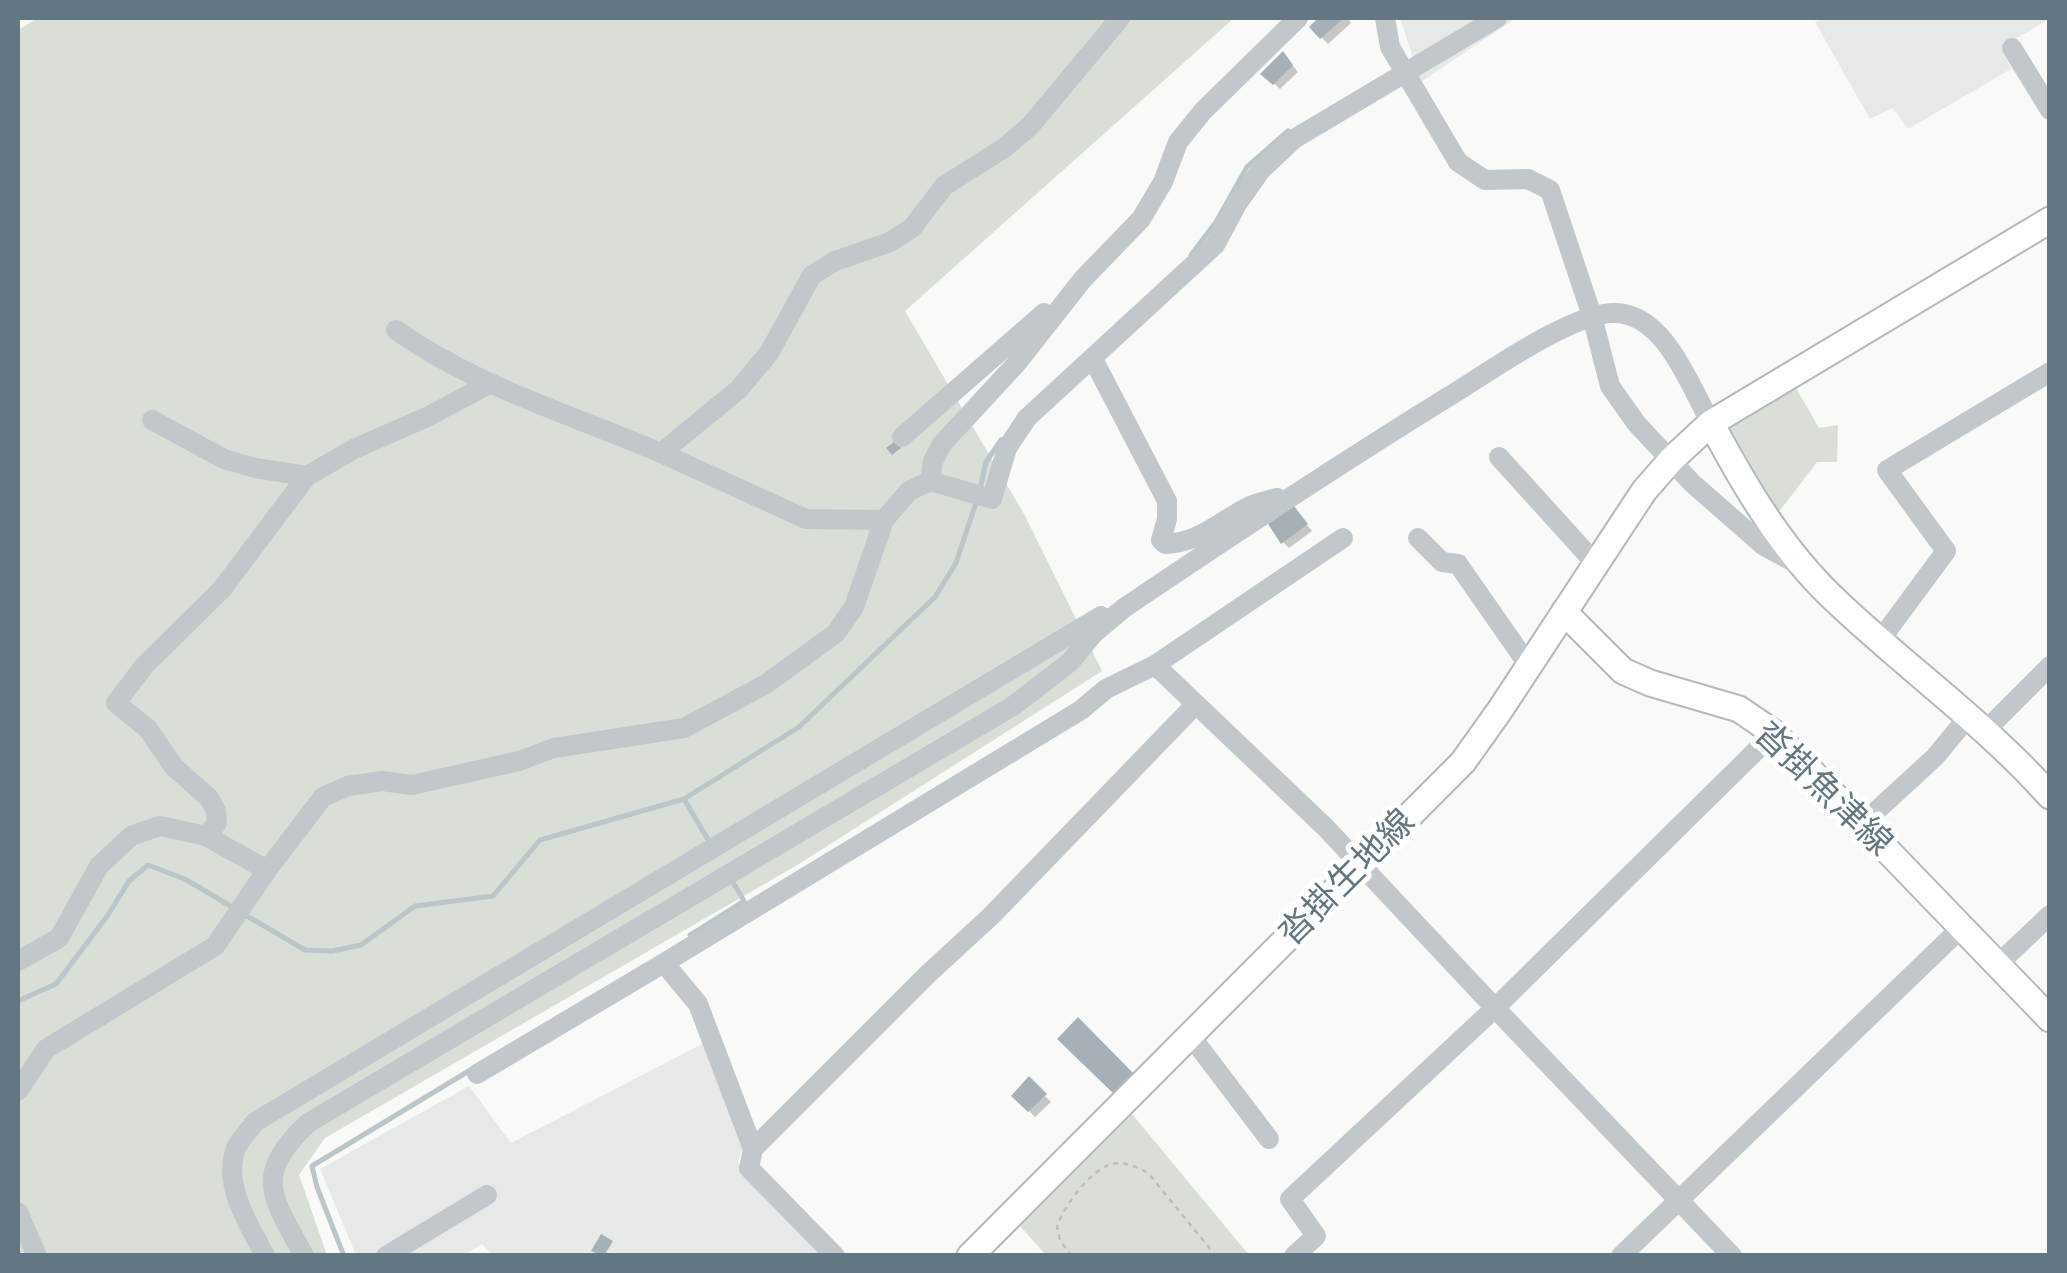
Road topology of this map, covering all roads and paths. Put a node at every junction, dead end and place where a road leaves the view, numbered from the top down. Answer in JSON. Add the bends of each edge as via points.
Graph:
{"nodes":[{"id":1,"x":1120,"y":18,"type":"edge"},
{"id":2,"x":1298,"y":18,"type":"edge"},
{"id":3,"x":1385,"y":18,"type":"edge"},
{"id":4,"x":1497,"y":18,"type":"edge"},
{"id":5,"x":2012,"y":48,"type":"dead end"},
{"id":6,"x":1406,"y":75,"type":"junction"},
{"id":7,"x":2050,"y":110,"type":"edge"},
{"id":8,"x":2050,"y":220,"type":"edge"},
{"id":9,"x":1083,"y":279,"type":"junction"},
{"id":10,"x":1592,"y":316,"type":"junction"},
{"id":11,"x":396,"y":330,"type":"dead end"},
{"id":12,"x":1093,"y":359,"type":"junction"},
{"id":13,"x":2050,"y":372,"type":"edge"},
{"id":14,"x":490,"y":383,"type":"junction"},
{"id":15,"x":152,"y":420,"type":"dead end"},
{"id":16,"x":1711,"y":423,"type":"junction"},
{"id":17,"x":902,"y":437,"type":"dead end"},
{"id":18,"x":661,"y":453,"type":"junction"},
{"id":19,"x":1499,"y":457,"type":"dead end"},
{"id":20,"x":1672,"y":459,"type":"junction"},
{"id":21,"x":308,"y":476,"type":"junction"},
{"id":22,"x":930,"y":481,"type":"junction"},
{"id":23,"x":1298,"y":491,"type":"junction"},
{"id":24,"x":884,"y":520,"type":"junction"},
{"id":25,"x":1344,"y":538,"type":"dead end"},
{"id":26,"x":1418,"y":538,"type":"dead end"},
{"id":27,"x":1596,"y":564,"type":"junction"},
{"id":28,"x":1807,"y":569,"type":"junction"},
{"id":29,"x":1124,"y":608,"type":"junction"},
{"id":30,"x":1564,"y":612,"type":"junction"},
{"id":31,"x":1881,"y":639,"type":"junction"},
{"id":32,"x":1155,"y":664,"type":"junction"},
{"id":33,"x":1529,"y":666,"type":"junction"},
{"id":34,"x":2050,"y":666,"type":"edge"},
{"id":35,"x":1196,"y":704,"type":"junction"},
{"id":36,"x":1976,"y":724,"type":"junction"},
{"id":37,"x":1774,"y":733,"type":"junction"},
{"id":38,"x":2050,"y":796,"type":"edge"},
{"id":39,"x":1861,"y":824,"type":"junction"},
{"id":40,"x":206,"y":836,"type":"junction"},
{"id":41,"x":1361,"y":864,"type":"junction"},
{"id":42,"x":267,"y":870,"type":"junction"},
{"id":43,"x":2050,"y":915,"type":"edge"},
{"id":44,"x":1961,"y":928,"type":"junction"},
{"id":45,"x":18,"y":961,"type":"edge"},
{"id":46,"x":664,"y":963,"type":"junction"},
{"id":47,"x":1997,"y":964,"type":"junction"},
{"id":48,"x":1496,"y":1008,"type":"junction"},
{"id":49,"x":2050,"y":1019,"type":"edge"},
{"id":50,"x":1190,"y":1035,"type":"junction"},
{"id":51,"x":46,"y":1049,"type":"junction"},
{"id":52,"x":18,"y":1056,"type":"edge"},
{"id":53,"x":477,"y":1074,"type":"dead end"},
{"id":54,"x":18,"y":1091,"type":"edge"},
{"id":55,"x":1268,"y":1139,"type":"dead end"},
{"id":56,"x":753,"y":1149,"type":"junction"},
{"id":57,"x":487,"y":1195,"type":"dead end"},
{"id":58,"x":1678,"y":1200,"type":"junction"},
{"id":59,"x":18,"y":1212,"type":"edge"},
{"id":60,"x":37,"y":1256,"type":"edge"},
{"id":61,"x":265,"y":1256,"type":"edge"},
{"id":62,"x":304,"y":1256,"type":"edge"},
{"id":63,"x":386,"y":1256,"type":"edge"},
{"id":64,"x":835,"y":1256,"type":"edge"},
{"id":65,"x":970,"y":1256,"type":"edge"},
{"id":66,"x":1071,"y":1256,"type":"edge"},
{"id":67,"x":1216,"y":1256,"type":"edge"},
{"id":68,"x":1294,"y":1256,"type":"edge"},
{"id":69,"x":1621,"y":1256,"type":"edge"},
{"id":70,"x":1732,"y":1256,"type":"edge"}],
"edges":[{"from":1,"to":18,"type":"street","via":[[1030,126],[944,186],[912,228],[812,275],[768,353],[738,390]]},
{"from":2,"to":9,"type":"street","via":[[1203,111],[1178,142],[1140,219]]},
{"from":3,"to":6,"type":"street","via":[[1390,47]]},
{"from":4,"to":6,"type":"street"},
{"from":5,"to":7,"type":"street"},
{"from":6,"to":10,"type":"street","via":[[1458,162],[1485,180],[1528,179],[1550,190]]},
{"from":6,"to":12,"type":"street","via":[[1294,139],[1260,170],[1215,245]]},
{"from":8,"to":16,"type":"main road"},
{"from":9,"to":17,"type":"street"},
{"from":9,"to":22,"type":"street","via":[[942,444]]},
{"from":10,"to":16,"type":"street","via":[[1618,312],[1661,336]]},
{"from":10,"to":20,"type":"street","via":[[1610,386]]},
{"from":10,"to":23,"type":"street","via":[[1528,348]]},
{"from":11,"to":14,"type":"street"},
{"from":12,"to":22,"type":"street","via":[[1027,418],[1007,448],[992,498]]},
{"from":12,"to":23,"type":"street","via":[[1166,501],[1165,544],[1184,544],[1248,506]]},
{"from":13,"to":31,"type":"street","via":[[1887,470],[1946,551]]},
{"from":14,"to":18,"type":"street"},
{"from":14,"to":21,"type":"street"},
{"from":15,"to":21,"type":"street","via":[[224,459]]},
{"from":16,"to":20,"type":"main road"},
{"from":16,"to":28,"type":"main road","via":[[1737,473]]},
{"from":18,"to":24,"type":"street","via":[[806,519]]},
{"from":19,"to":27,"type":"street"},
{"from":20,"to":27,"type":"main road","name":"沓掛生地線"},
{"from":20,"to":28,"type":"street","via":[[1764,546]]},
{"from":21,"to":40,"type":"street","via":[[222,590],[116,703],[209,798],[217,823]]},
{"from":22,"to":24,"type":"street","via":[[909,492]]},
{"from":23,"to":29,"type":"street"},
{"from":24,"to":42,"type":"street","via":[[854,607],[836,633],[730,706],[684,728],[554,748],[412,784],[348,786],[323,798]]},
{"from":25,"to":32,"type":"street"},
{"from":26,"to":33,"type":"street","via":[[1442,562],[1458,564]]},
{"from":27,"to":30,"type":"main road","name":"沓掛生地線"},
{"from":28,"to":31,"type":"main road"},
{"from":29,"to":61,"type":"street","via":[[1074,631],[255,1122],[236,1148],[232,1175],[238,1204]]},
{"from":29,"to":62,"type":"street","via":[[1013,706],[308,1123],[283,1147],[271,1174],[274,1198]]},
{"from":30,"to":33,"type":"main road","name":"沓掛生地線"},
{"from":30,"to":37,"type":"main road","name":"沓掛魚津線","via":[[1623,671],[1739,709]]},
{"from":31,"to":36,"type":"main road"},
{"from":32,"to":35,"type":"street"},
{"from":32,"to":46,"type":"street"},
{"from":33,"to":41,"type":"main road","name":"沓掛生地線","via":[[1462,762]]},
{"from":34,"to":36,"type":"street"},
{"from":35,"to":41,"type":"street"},
{"from":35,"to":56,"type":"street"},
{"from":36,"to":38,"type":"main road"},
{"from":36,"to":39,"type":"street"},
{"from":37,"to":39,"type":"main road","name":"沓掛魚津線"},
{"from":37,"to":48,"type":"street"},
{"from":39,"to":44,"type":"main road","name":"沓掛魚津線"},
{"from":40,"to":42,"type":"street"},
{"from":40,"to":45,"type":"street","via":[[160,826],[131,836],[99,866],[60,938]]},
{"from":41,"to":48,"type":"street"},
{"from":41,"to":50,"type":"main road","name":"沓掛生地線"},
{"from":42,"to":51,"type":"street","via":[[216,946]]},
{"from":43,"to":47,"type":"street"},
{"from":44,"to":47,"type":"main road","name":"沓掛魚津線"},
{"from":44,"to":58,"type":"street"},
{"from":46,"to":53,"type":"street"},
{"from":46,"to":56,"type":"street","via":[[698,1004]]},
{"from":47,"to":49,"type":"main road","name":"沓掛魚津線"},
{"from":48,"to":58,"type":"street"},
{"from":48,"to":68,"type":"street","via":[[1290,1199],[1316,1236]]},
{"from":50,"to":55,"type":"street"},
{"from":50,"to":65,"type":"main road","name":"沓掛生地線"},
{"from":51,"to":52,"type":"street"},
{"from":51,"to":54,"type":"street"},
{"from":56,"to":64,"type":"street","via":[[749,1168]]},
{"from":57,"to":63,"type":"street"},
{"from":58,"to":69,"type":"street"},
{"from":58,"to":70,"type":"street"},
{"from":59,"to":60,"type":"street"},
{"from":66,"to":67,"type":"path","via":[[1057,1226],[1072,1198],[1109,1165],[1133,1164],[1148,1173]]}]}
